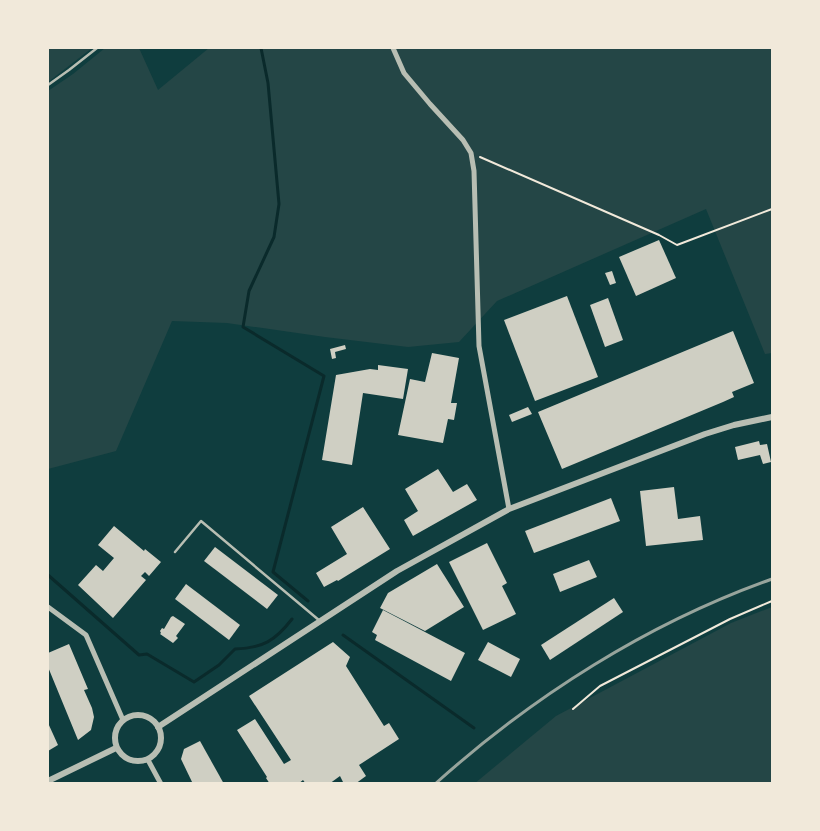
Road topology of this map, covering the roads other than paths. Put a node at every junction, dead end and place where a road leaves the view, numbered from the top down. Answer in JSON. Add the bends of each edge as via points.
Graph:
{"nodes":[{"id":1,"x":97,"y":48,"type":"edge"},
{"id":2,"x":393,"y":48,"type":"edge"},
{"id":3,"x":48,"y":85,"type":"edge"},
{"id":4,"x":772,"y":417,"type":"edge"},
{"id":5,"x":509,"y":509,"type":"junction"},
{"id":6,"x":175,"y":552,"type":"dead end"},
{"id":7,"x":48,"y":607,"type":"edge"},
{"id":8,"x":321,"y":622,"type":"junction"},
{"id":9,"x":123,"y":720,"type":"junction"},
{"id":10,"x":158,"y":727,"type":"junction"},
{"id":11,"x":116,"y":748,"type":"junction"},
{"id":12,"x":148,"y":760,"type":"junction"},
{"id":13,"x":48,"y":781,"type":"edge"},
{"id":14,"x":161,"y":784,"type":"edge"}],
"edges":[{"from":1,"to":3,"type":"lane"},
{"from":2,"to":5,"type":"street","via":[[404,73],[471,153],[479,346]]},
{"from":4,"to":5,"type":"street","via":[[705,434]]},
{"from":5,"to":8,"type":"street","via":[[397,571]]},
{"from":6,"to":8,"type":"lane","via":[[201,521]]},
{"from":7,"to":9,"type":"street","via":[[86,635]]},
{"from":8,"to":10,"type":"street"},
{"from":9,"to":10,"type":"street","via":[[135,714],[142,715]]},
{"from":9,"to":11,"type":"street","via":[[114,733]]},
{"from":10,"to":12,"type":"street","via":[[159,749]]},
{"from":11,"to":12,"type":"street","via":[[126,759]]},
{"from":11,"to":13,"type":"street"},
{"from":12,"to":14,"type":"street"}]}
